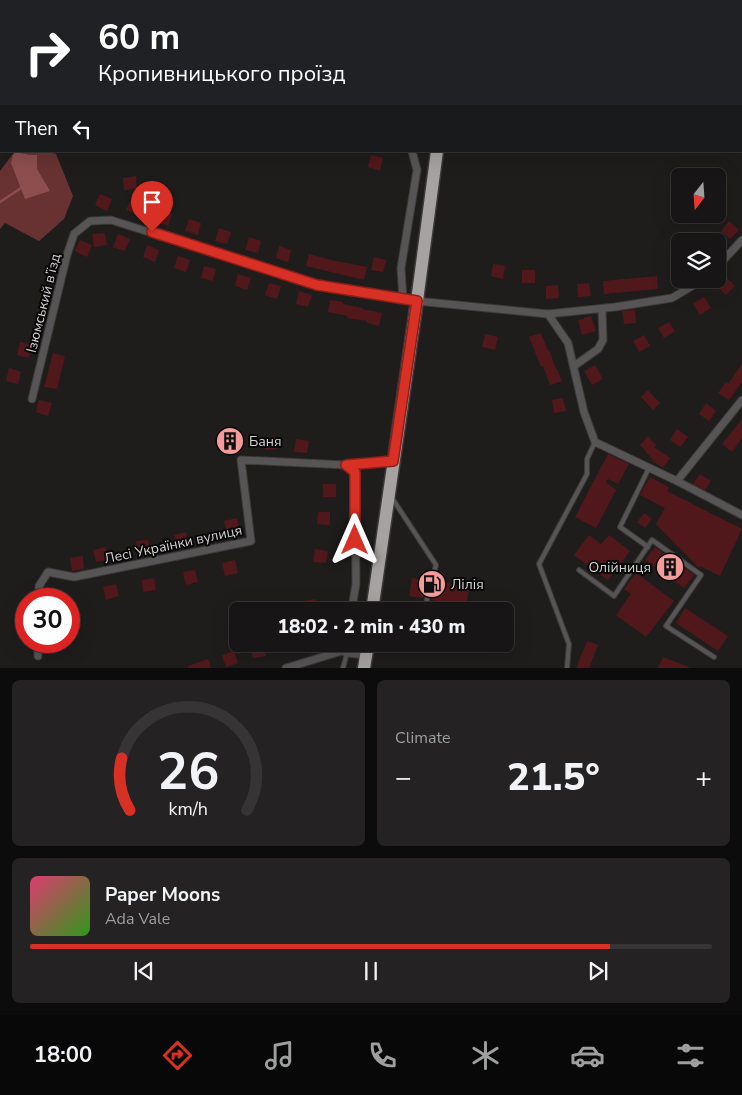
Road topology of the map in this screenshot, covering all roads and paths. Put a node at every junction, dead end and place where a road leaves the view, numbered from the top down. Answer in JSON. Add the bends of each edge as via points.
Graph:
{"nodes":[{"id":1,"x":412,"y":152,"type":"edge"},
{"id":2,"x":438,"y":152,"type":"edge"},
{"id":3,"x":742,"y":240,"type":"edge"},
{"id":4,"x":726,"y":257,"type":"edge"},
{"id":5,"x":689,"y":288,"type":"edge"},
{"id":6,"x":403,"y":299,"type":"junction"},
{"id":7,"x":417,"y":301,"type":"junction"},
{"id":8,"x":602,"y":309,"type":"junction"},
{"id":9,"x":548,"y":314,"type":"junction"},
{"id":10,"x":574,"y":366,"type":"junction"},
{"id":11,"x":32,"y":399,"type":"dead end"},
{"id":12,"x":742,"y":400,"type":"edge"},
{"id":13,"x":595,"y":442,"type":"junction"},
{"id":14,"x":393,"y":461,"type":"junction"},
{"id":15,"x":346,"y":465,"type":"junction"},
{"id":16,"x":649,"y":468,"type":"junction"},
{"id":17,"x":677,"y":481,"type":"junction"},
{"id":18,"x":389,"y":494,"type":"junction"},
{"id":19,"x":742,"y":515,"type":"edge"},
{"id":20,"x":648,"y":547,"type":"junction"},
{"id":21,"x":579,"y":570,"type":"dead end"},
{"id":22,"x":39,"y":588,"type":"edge"},
{"id":23,"x":352,"y":602,"type":"edge"},
{"id":24,"x":373,"y":602,"type":"edge"},
{"id":25,"x":426,"y":602,"type":"edge"},
{"id":26,"x":335,"y":652,"type":"edge"},
{"id":27,"x":344,"y":652,"type":"edge"},
{"id":28,"x":714,"y":657,"type":"dead end"},
{"id":29,"x":286,"y":668,"type":"edge"},
{"id":30,"x":344,"y":668,"type":"edge"},
{"id":31,"x":567,"y":668,"type":"edge"}],
"edges":[{"from":1,"to":6,"type":"street","via":[[417,170],[401,268]]},
{"from":2,"to":7,"type":"highway"},
{"from":3,"to":4,"type":"street"},
{"from":5,"to":8,"type":"street","via":[[672,298]]},
{"from":6,"to":7,"type":"street"},
{"from":6,"to":11,"type":"street","name":"Ізюмський в’їзд","via":[[317,285],[111,220],[90,221],[74,234],[69,248]]},
{"from":7,"to":9,"type":"street"},
{"from":7,"to":14,"type":"highway"},
{"from":8,"to":9,"type":"street"},
{"from":8,"to":10,"type":"street","via":[[603,340],[598,349]]},
{"from":9,"to":10,"type":"street","via":[[568,343]]},
{"from":10,"to":13,"type":"street","via":[[584,412]]},
{"from":12,"to":17,"type":"street"},
{"from":13,"to":16,"type":"street"},
{"from":13,"to":31,"type":"lane","via":[[587,459],[587,474],[539,564],[569,644]]},
{"from":14,"to":15,"type":"street"},
{"from":14,"to":18,"type":"highway"},
{"from":15,"to":22,"type":"street","name":"Лесі Українки вулиця","via":[[241,460],[251,541],[74,577],[48,572]]},
{"from":15,"to":23,"type":"street","via":[[355,472],[356,584]]},
{"from":16,"to":17,"type":"street"},
{"from":16,"to":20,"type":"lane","via":[[620,527]]},
{"from":17,"to":19,"type":"street"},
{"from":18,"to":24,"type":"highway"},
{"from":18,"to":25,"type":"lane","via":[[436,565]]},
{"from":20,"to":21,"type":"lane","via":[[614,596]]},
{"from":20,"to":28,"type":"lane","via":[[652,540],[701,575],[666,626]]},
{"from":26,"to":29,"type":"street"},
{"from":27,"to":30,"type":"lane"}]}
